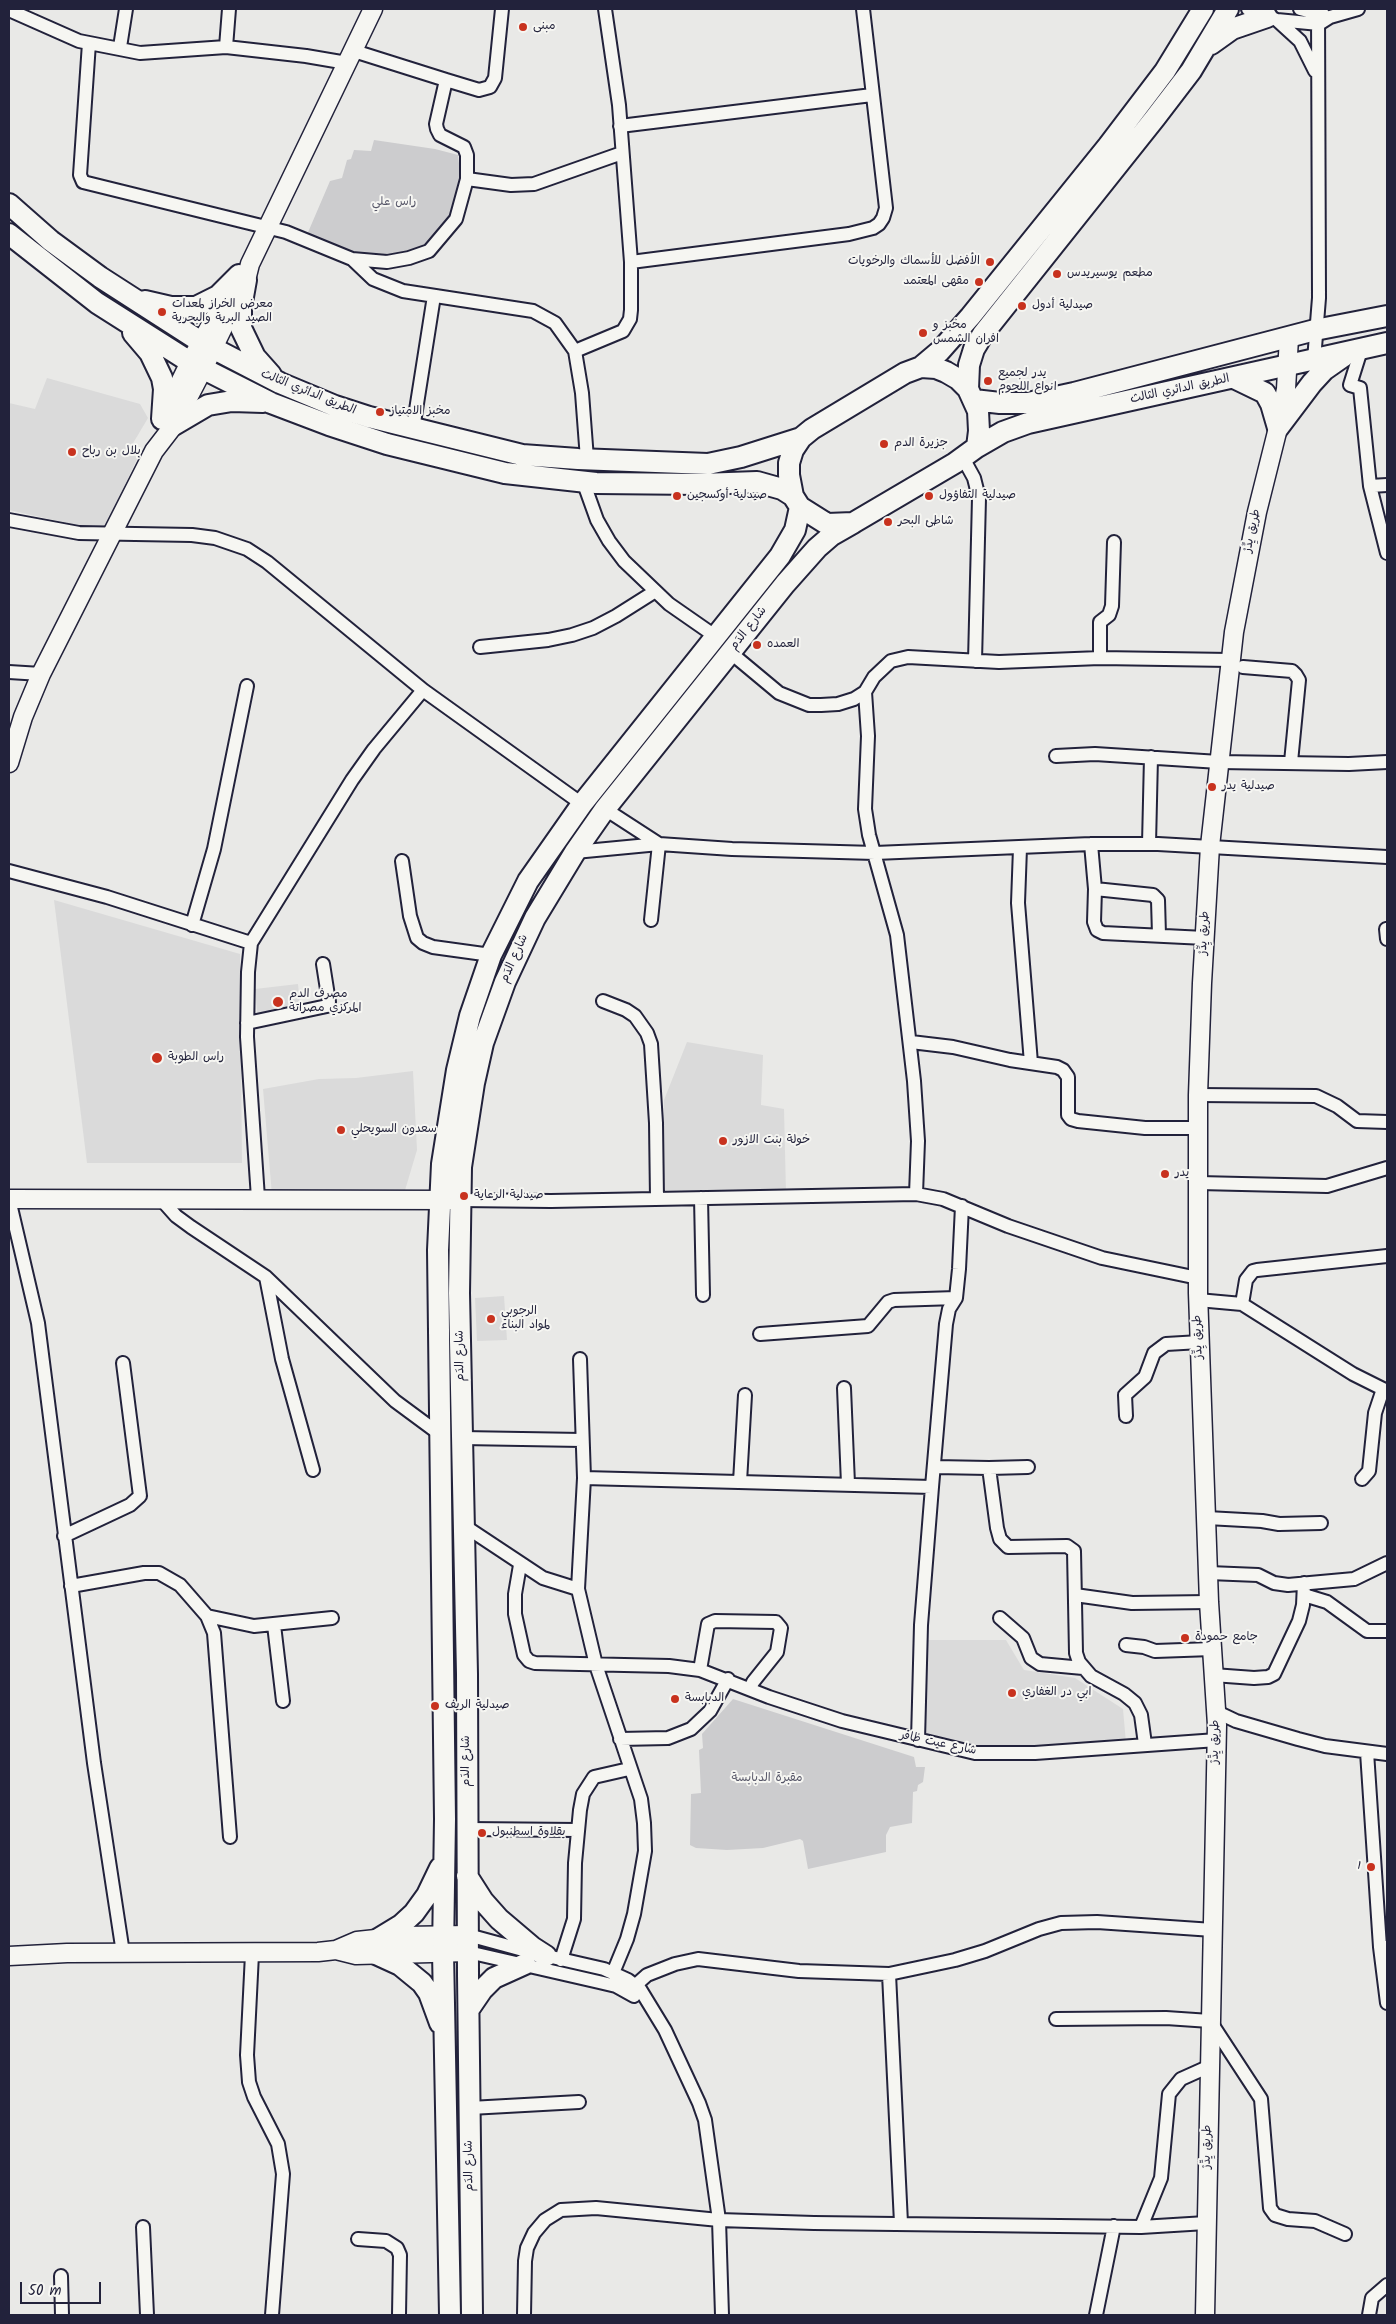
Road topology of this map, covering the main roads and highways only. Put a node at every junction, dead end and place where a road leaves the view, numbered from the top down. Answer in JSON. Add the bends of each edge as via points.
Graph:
{"nodes":[{"id":1,"x":1203,"y":9,"type":"edge"},
{"id":2,"x":1228,"y":9,"type":"edge"},
{"id":3,"x":1272,"y":18,"type":"road end"},
{"id":4,"x":1204,"y":50,"type":"junction"},
{"id":5,"x":9,"y":204,"type":"edge"},
{"id":6,"x":9,"y":234,"type":"edge"},
{"id":7,"x":130,"y":298,"type":"junction"},
{"id":8,"x":116,"y":315,"type":"junction"},
{"id":9,"x":1387,"y":316,"type":"edge"},
{"id":10,"x":1387,"y":343,"type":"edge"},
{"id":11,"x":1355,"y":351,"type":"junction"},
{"id":12,"x":921,"y":367,"type":"junction"},
{"id":13,"x":1234,"y":378,"type":"junction"},
{"id":14,"x":280,"y":383,"type":"junction"},
{"id":15,"x":971,"y":394,"type":"junction"},
{"id":16,"x":271,"y":403,"type":"junction"},
{"id":17,"x":335,"y":406,"type":"junction"},
{"id":18,"x":329,"y":425,"type":"junction"},
{"id":19,"x":801,"y":438,"type":"junction"},
{"id":20,"x":970,"y":452,"type":"junction"},
{"id":21,"x":797,"y":502,"type":"junction"},
{"id":22,"x":852,"y":524,"type":"junction"},
{"id":23,"x":443,"y":1861,"type":"junction"},
{"id":24,"x":467,"y":1876,"type":"junction"},
{"id":25,"x":554,"y":1958,"type":"road end"},
{"id":26,"x":525,"y":1964,"type":"road end"},
{"id":27,"x":469,"y":2009,"type":"junction"},
{"id":28,"x":446,"y":2038,"type":"junction"},
{"id":29,"x":450,"y":2315,"type":"edge"},
{"id":30,"x":472,"y":2315,"type":"edge"}],
"edges":[{"from":1,"to":12,"type":"main road","via":[[1165,71],[1108,146],[970,317]]},
{"from":2,"to":4,"type":"main road"},
{"from":3,"to":4,"type":"main road","via":[[1232,29]]},
{"from":4,"to":15,"type":"main road","via":[[1155,118],[983,334],[969,365]]},
{"from":5,"to":7,"type":"main road","name":"الطريق الدائري الثالث","via":[[63,250]]},
{"from":6,"to":8,"type":"main road","name":"الطريق الدائري الثالث"},
{"from":7,"to":14,"type":"main road","name":"الطريق الدائري الثالث","via":[[207,346]]},
{"from":7,"to":14,"type":"main road","via":[[171,307],[196,307],[218,296],[245,273],[241,328],[255,357]]},
{"from":8,"to":16,"type":"main road","name":"الطريق الدائري الثالث","via":[[197,366]]},
{"from":8,"to":16,"type":"main road","via":[[157,365],[168,422],[208,406],[248,400]]},
{"from":9,"to":15,"type":"main road","name":"الطريق الدائري الثالث","via":[[1315,330],[1028,403],[1000,403]]},
{"from":10,"to":11,"type":"main road","name":"الطريق الدائري الثالث"},
{"from":11,"to":13,"type":"main road","name":"الطريق الدائري الثالث"},
{"from":11,"to":13,"type":"main road","via":[[1324,370],[1278,428],[1265,393]]},
{"from":12,"to":15,"type":"main road","via":[[946,372],[958,379]]},
{"from":12,"to":19,"type":"main road","via":[[905,373]]},
{"from":13,"to":20,"type":"main road","name":"الطريق الدائري الثالث","via":[[1028,423],[1003,432]]},
{"from":14,"to":17,"type":"main road","name":"الطريق الدائري الثالث"},
{"from":15,"to":20,"type":"main road","via":[[980,422]]},
{"from":16,"to":18,"type":"main road","name":"الطريق الدائري الثالث"},
{"from":17,"to":18,"type":"main road"},
{"from":17,"to":19,"type":"main road","name":"الطريق الدائري الثالث","via":[[413,429],[522,454],[587,459],[708,464]]},
{"from":18,"to":21,"type":"main road","name":"الطريق الدائري الثالث","via":[[388,444],[505,473],[596,483],[758,482],[782,489]]},
{"from":19,"to":21,"type":"main road","via":[[789,463]]},
{"from":20,"to":22,"type":"main road","name":"الطريق الدائري الثالث"},
{"from":21,"to":22,"type":"main road","name":"الطريق الدائري الثالث","via":[[826,524]]},
{"from":21,"to":23,"type":"main road","name":"شارع الدَم","via":[[795,530],[780,556],[582,804],[528,881],[491,955],[470,1016],[457,1070],[442,1164],[438,1250]]},
{"from":22,"to":24,"type":"main road","name":"شارع الدَم","via":[[817,548],[768,604],[575,852],[524,938],[483,1043],[461,1167],[460,1200]]},
{"from":23,"to":28,"type":"main road","name":"شارع الدَم"},
{"from":23,"to":28,"type":"main road","via":[[422,1904],[377,1947],[422,1983]]},
{"from":24,"to":25,"type":"main road","via":[[499,1920],[532,1947]]},
{"from":24,"to":27,"type":"main road","name":"شارع الدَم"},
{"from":26,"to":27,"type":"main road","via":[[494,1978]]},
{"from":27,"to":30,"type":"main road","name":"شارع الدَم"},
{"from":28,"to":29,"type":"main road","name":"شارع الدَم"}]}
